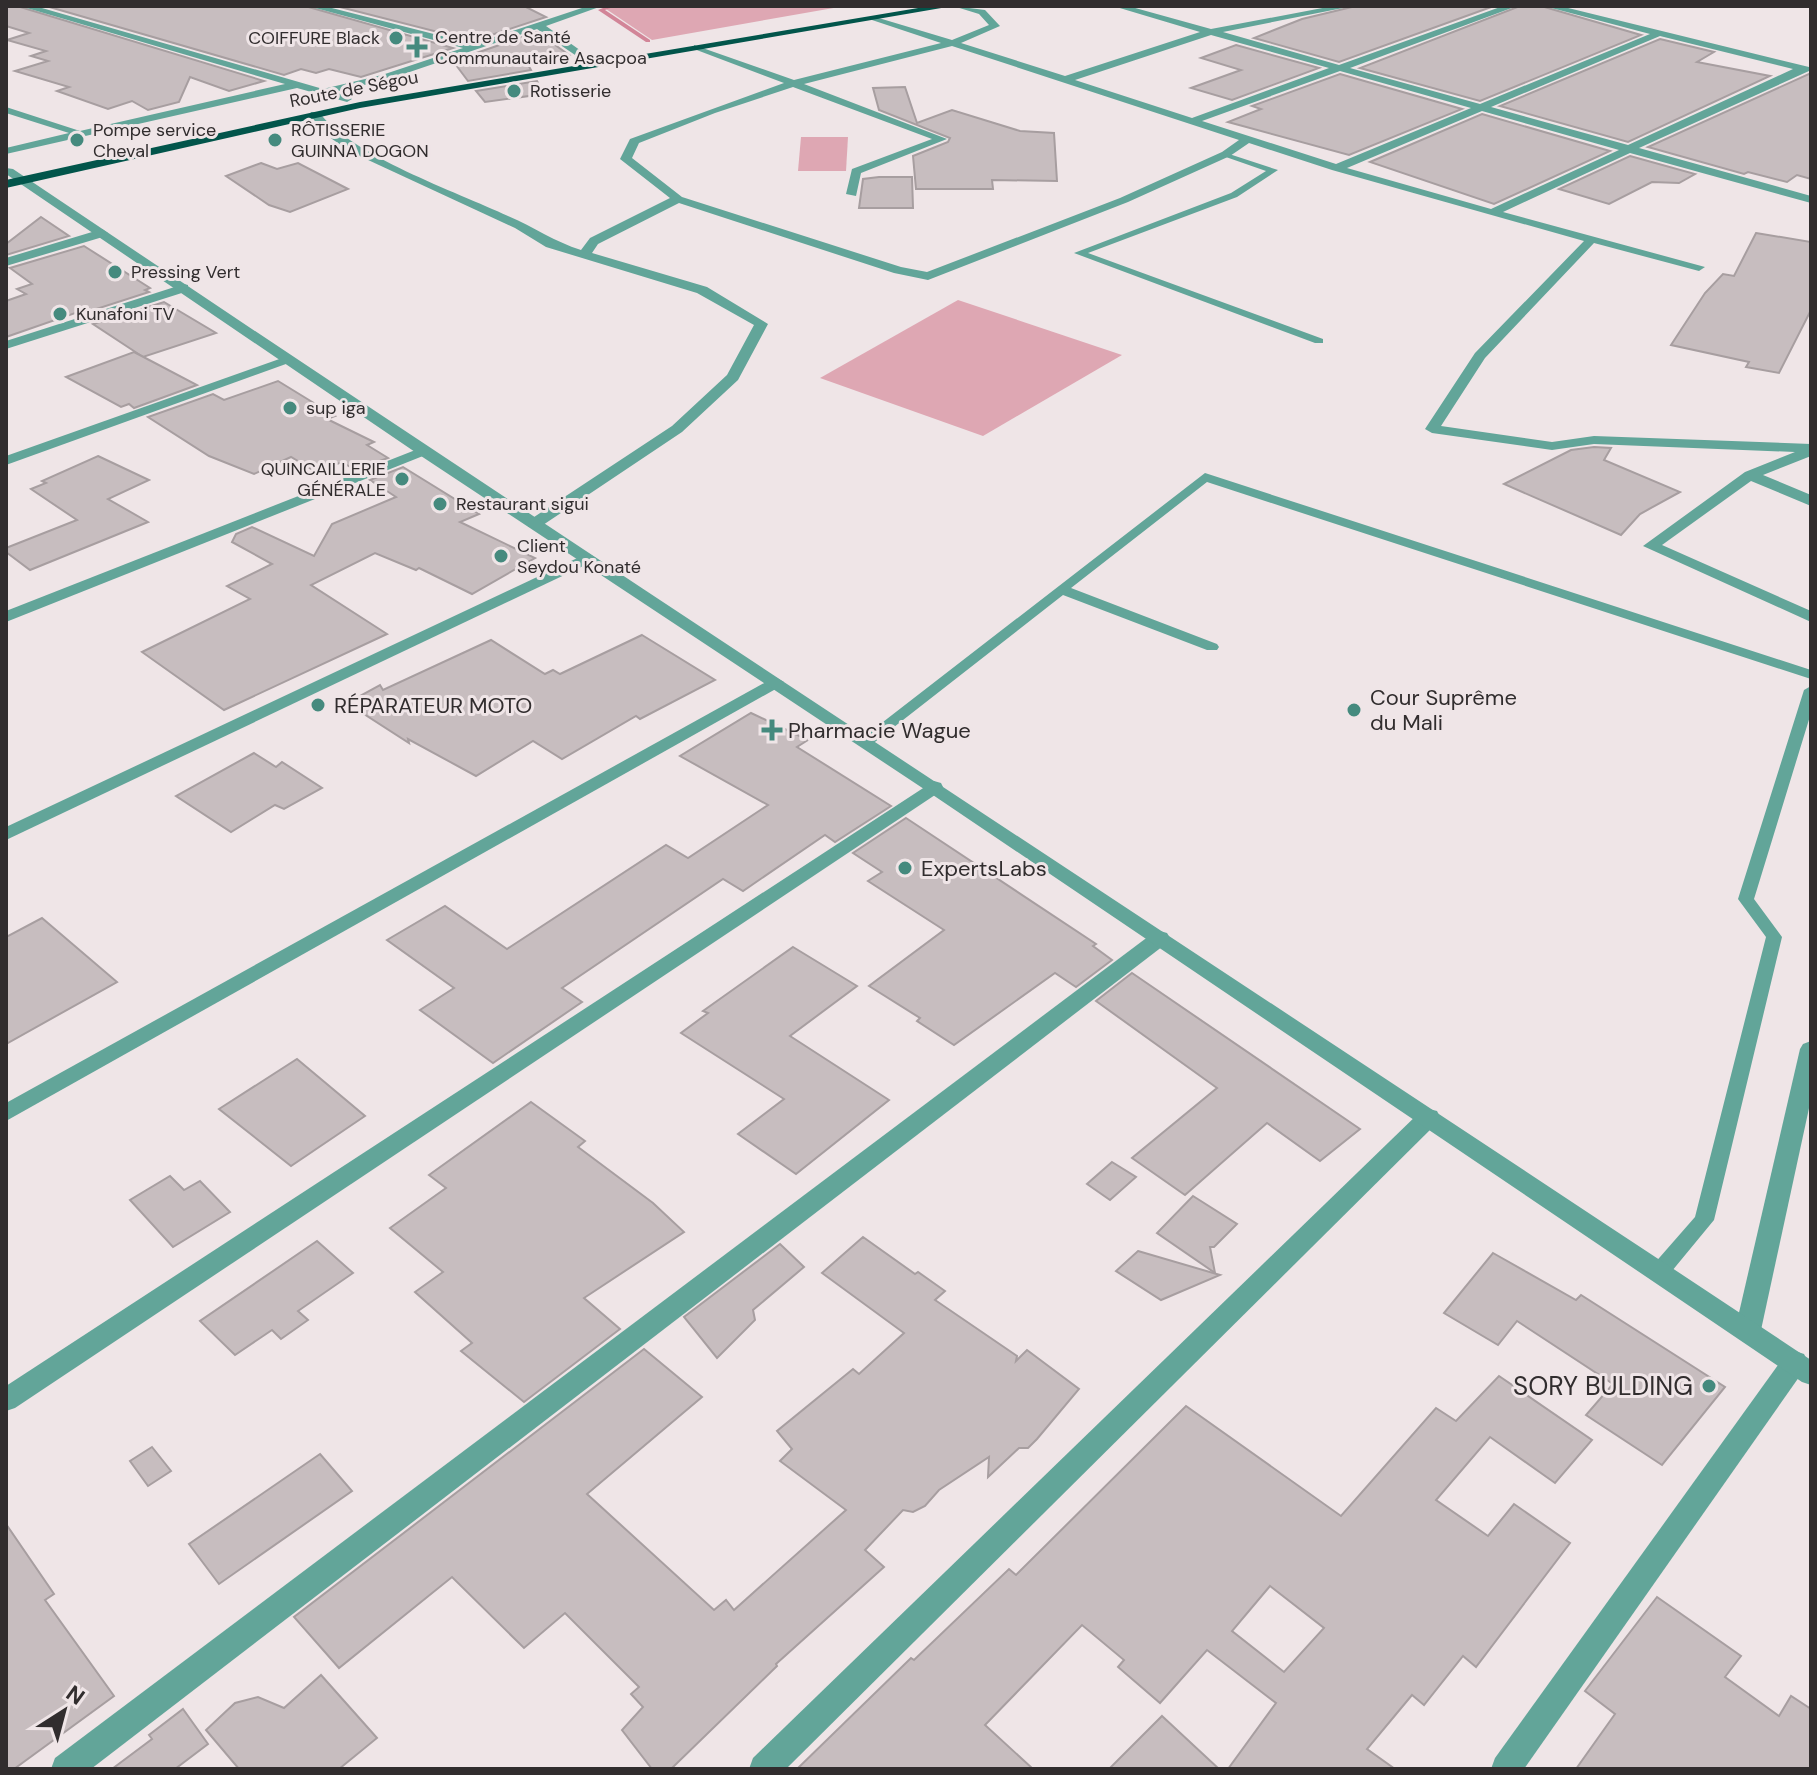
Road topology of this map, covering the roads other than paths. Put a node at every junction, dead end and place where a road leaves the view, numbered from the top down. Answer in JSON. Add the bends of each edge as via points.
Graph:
{"nodes":[{"id":1,"x":25,"y":6,"type":"edge"},
{"id":2,"x":313,"y":6,"type":"edge"},
{"id":3,"x":594,"y":6,"type":"edge"},
{"id":4,"x":948,"y":6,"type":"edge"},
{"id":5,"x":958,"y":6,"type":"edge"},
{"id":6,"x":1118,"y":6,"type":"edge"},
{"id":7,"x":1348,"y":6,"type":"edge"},
{"id":8,"x":1512,"y":6,"type":"edge"},
{"id":9,"x":1549,"y":6,"type":"edge"},
{"id":10,"x":875,"y":18,"type":"junction"},
{"id":11,"x":539,"y":26,"type":"junction"},
{"id":12,"x":1210,"y":32,"type":"junction"},
{"id":13,"x":706,"y":33,"type":"dead end"},
{"id":14,"x":1660,"y":33,"type":"junction"},
{"id":15,"x":674,"y":38,"type":"dead end"},
{"id":16,"x":694,"y":41,"type":"junction"},
{"id":17,"x":952,"y":43,"type":"junction"},
{"id":18,"x":475,"y":48,"type":"junction"},
{"id":19,"x":581,"y":55,"type":"junction"},
{"id":20,"x":1339,"y":68,"type":"junction"},
{"id":21,"x":1807,"y":69,"type":"edge"},
{"id":22,"x":1064,"y":80,"type":"junction"},
{"id":23,"x":298,"y":84,"type":"junction"},
{"id":24,"x":795,"y":84,"type":"junction"},
{"id":25,"x":324,"y":92,"type":"junction"},
{"id":26,"x":347,"y":99,"type":"junction"},
{"id":27,"x":1478,"y":107,"type":"junction"},
{"id":28,"x":6,"y":110,"type":"edge"},
{"id":29,"x":315,"y":114,"type":"junction"},
{"id":30,"x":1192,"y":121,"type":"junction"},
{"id":31,"x":76,"y":133,"type":"junction"},
{"id":32,"x":1245,"y":141,"type":"junction"},
{"id":33,"x":1629,"y":149,"type":"junction"},
{"id":34,"x":6,"y":151,"type":"edge"},
{"id":35,"x":1226,"y":154,"type":"junction"},
{"id":36,"x":1336,"y":168,"type":"junction"},
{"id":37,"x":10,"y":177,"type":"edge"},
{"id":38,"x":852,"y":194,"type":"dead end"},
{"id":39,"x":1808,"y":197,"type":"edge"},
{"id":40,"x":678,"y":199,"type":"junction"},
{"id":41,"x":1492,"y":213,"type":"junction"},
{"id":42,"x":102,"y":233,"type":"junction"},
{"id":43,"x":1591,"y":240,"type":"junction"},
{"id":44,"x":583,"y":256,"type":"junction"},
{"id":45,"x":6,"y":262,"type":"edge"},
{"id":46,"x":1699,"y":267,"type":"dead end"},
{"id":47,"x":184,"y":288,"type":"junction"},
{"id":48,"x":1319,"y":341,"type":"dead end"},
{"id":49,"x":6,"y":345,"type":"edge"},
{"id":50,"x":290,"y":360,"type":"junction"},
{"id":51,"x":1811,"y":450,"type":"edge"},
{"id":52,"x":423,"y":451,"type":"junction"},
{"id":53,"x":6,"y":461,"type":"edge"},
{"id":54,"x":1750,"y":475,"type":"junction"},
{"id":55,"x":1811,"y":501,"type":"edge"},
{"id":56,"x":534,"y":524,"type":"junction"},
{"id":57,"x":588,"y":558,"type":"junction"},
{"id":58,"x":1063,"y":590,"type":"junction"},
{"id":59,"x":6,"y":617,"type":"edge"},
{"id":60,"x":1811,"y":617,"type":"edge"},
{"id":61,"x":1212,"y":647,"type":"dead end"},
{"id":62,"x":1811,"y":675,"type":"edge"},
{"id":63,"x":775,"y":682,"type":"junction"},
{"id":64,"x":1811,"y":690,"type":"edge"},
{"id":65,"x":866,"y":742,"type":"junction"},
{"id":66,"x":934,"y":787,"type":"junction"},
{"id":67,"x":6,"y":834,"type":"edge"},
{"id":68,"x":1160,"y":938,"type":"junction"},
{"id":69,"x":1811,"y":1049,"type":"edge"},
{"id":70,"x":6,"y":1113,"type":"edge"},
{"id":71,"x":1429,"y":1117,"type":"junction"},
{"id":72,"x":1660,"y":1271,"type":"junction"},
{"id":73,"x":1748,"y":1330,"type":"junction"},
{"id":74,"x":1803,"y":1368,"type":"edge"},
{"id":75,"x":6,"y":1400,"type":"edge"},
{"id":76,"x":66,"y":1769,"type":"edge"},
{"id":77,"x":764,"y":1769,"type":"edge"},
{"id":78,"x":1506,"y":1769,"type":"edge"}],
"edges":[{"from":1,"to":23,"type":"street"},
{"from":2,"to":18,"type":"street"},
{"from":3,"to":11,"type":"street"},
{"from":4,"to":10,"type":"highway","name":"Route de Ségou"},
{"from":5,"to":17,"type":"street","via":[[982,12],[995,26]]},
{"from":6,"to":12,"type":"street"},
{"from":7,"to":12,"type":"street"},
{"from":8,"to":20,"type":"street"},
{"from":9,"to":14,"type":"street"},
{"from":10,"to":16,"type":"highway","name":"Route de Ségou"},
{"from":10,"to":17,"type":"street"},
{"from":11,"to":18,"type":"street"},
{"from":11,"to":19,"type":"street"},
{"from":12,"to":20,"type":"street"},
{"from":12,"to":22,"type":"street"},
{"from":13,"to":16,"type":"highway","name":"Route de Ségou"},
{"from":14,"to":21,"type":"street"},
{"from":14,"to":27,"type":"street"},
{"from":15,"to":19,"type":"highway","name":"Route de Ségou"},
{"from":16,"to":24,"type":"street"},
{"from":16,"to":29,"type":"highway","name":"Route de Ségou"},
{"from":17,"to":22,"type":"street"},
{"from":17,"to":24,"type":"street"},
{"from":18,"to":25,"type":"street"},
{"from":19,"to":26,"type":"highway","name":"Route de Ségou"},
{"from":20,"to":27,"type":"street"},
{"from":20,"to":30,"type":"street"},
{"from":21,"to":33,"type":"street"},
{"from":22,"to":30,"type":"street"},
{"from":23,"to":25,"type":"street"},
{"from":23,"to":31,"type":"street"},
{"from":24,"to":38,"type":"street","via":[[942,139],[856,171]]},
{"from":24,"to":40,"type":"street","via":[[634,141],[626,159]]},
{"from":25,"to":26,"type":"street"},
{"from":26,"to":37,"type":"highway","name":"Route de Ségou","via":[[93,151]]},
{"from":27,"to":33,"type":"street"},
{"from":27,"to":36,"type":"street"},
{"from":28,"to":31,"type":"street"},
{"from":29,"to":37,"type":"highway","name":"Route de Ségou"},
{"from":29,"to":44,"type":"street","via":[[327,131],[357,151]]},
{"from":30,"to":32,"type":"street"},
{"from":31,"to":34,"type":"street"},
{"from":32,"to":35,"type":"street"},
{"from":32,"to":36,"type":"street"},
{"from":33,"to":39,"type":"street"},
{"from":33,"to":41,"type":"street"},
{"from":35,"to":40,"type":"street","via":[[928,276]]},
{"from":35,"to":48,"type":"lane","via":[[1273,170],[1234,195],[1079,253]]},
{"from":36,"to":41,"type":"street"},
{"from":37,"to":42,"type":"street"},
{"from":40,"to":44,"type":"street","via":[[594,241]]},
{"from":41,"to":43,"type":"street"},
{"from":42,"to":45,"type":"street"},
{"from":42,"to":47,"type":"street"},
{"from":43,"to":46,"type":"street"},
{"from":43,"to":51,"type":"street","via":[[1480,356],[1432,429],[1552,446],[1594,440]]},
{"from":44,"to":56,"type":"street","via":[[702,290],[761,324],[733,377],[677,429]]},
{"from":47,"to":49,"type":"street"},
{"from":47,"to":50,"type":"street"},
{"from":50,"to":52,"type":"street"},
{"from":50,"to":53,"type":"street"},
{"from":51,"to":54,"type":"street"},
{"from":52,"to":56,"type":"street"},
{"from":52,"to":59,"type":"street"},
{"from":54,"to":55,"type":"street"},
{"from":54,"to":60,"type":"street","via":[[1651,546]]},
{"from":56,"to":57,"type":"street"},
{"from":57,"to":63,"type":"street"},
{"from":57,"to":67,"type":"street"},
{"from":58,"to":61,"type":"lane"},
{"from":58,"to":62,"type":"lane","via":[[1205,477]]},
{"from":58,"to":65,"type":"lane"},
{"from":63,"to":65,"type":"street"},
{"from":63,"to":70,"type":"street"},
{"from":64,"to":72,"type":"lane","via":[[1746,899],[1774,937],[1704,1220]]},
{"from":65,"to":66,"type":"street"},
{"from":66,"to":68,"type":"street"},
{"from":66,"to":75,"type":"street"},
{"from":68,"to":71,"type":"street"},
{"from":68,"to":76,"type":"street"},
{"from":69,"to":73,"type":"street"},
{"from":71,"to":72,"type":"street"},
{"from":71,"to":77,"type":"street"},
{"from":72,"to":73,"type":"street"},
{"from":73,"to":74,"type":"street"},
{"from":74,"to":78,"type":"street"}]}
